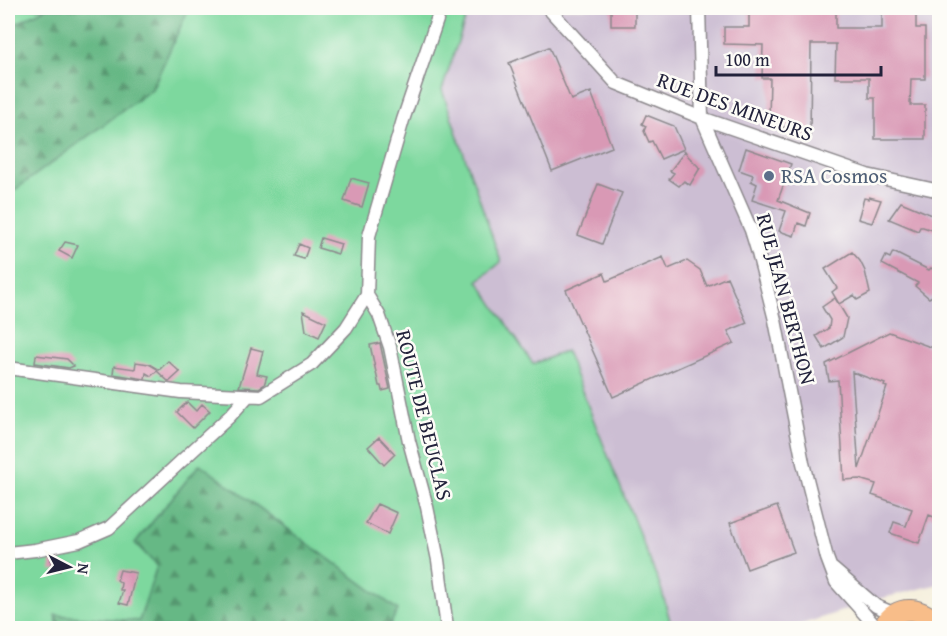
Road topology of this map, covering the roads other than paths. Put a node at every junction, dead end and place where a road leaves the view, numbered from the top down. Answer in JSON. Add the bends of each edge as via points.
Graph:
{"nodes":[{"id":1,"x":441,"y":8,"type":"edge"},
{"id":2,"x":548,"y":8,"type":"edge"},
{"id":3,"x":699,"y":8,"type":"edge"},
{"id":4,"x":702,"y":118,"type":"junction"},
{"id":5,"x":939,"y":191,"type":"edge"},
{"id":6,"x":367,"y":295,"type":"junction"},
{"id":7,"x":8,"y":368,"type":"edge"},
{"id":8,"x":248,"y":396,"type":"junction"},
{"id":9,"x":8,"y":553,"type":"edge"},
{"id":10,"x":832,"y":568,"type":"junction"},
{"id":11,"x":931,"y":608,"type":"edge"},
{"id":12,"x":889,"y":621,"type":"edge"},
{"id":13,"x":447,"y":628,"type":"edge"},
{"id":14,"x":877,"y":628,"type":"edge"},
{"id":15,"x":939,"y":628,"type":"edge"}],
"edges":[{"from":1,"to":6,"type":"street","via":[[369,236]]},
{"from":2,"to":4,"type":"street","name":"RUE DES MINEURS","via":[[616,83]]},
{"from":3,"to":4,"type":"street","name":"RUE JEAN BERTHON"},
{"from":4,"to":5,"type":"street","name":"RUE DES MINEURS","via":[[867,175]]},
{"from":4,"to":10,"type":"street","name":"RUE JEAN BERTHON","via":[[758,253],[803,463]]},
{"from":6,"to":8,"type":"street","via":[[346,328],[312,364],[261,396]]},
{"from":6,"to":13,"type":"street","name":"ROUTE DE BEUCLAS","via":[[390,347],[438,560]]},
{"from":7,"to":8,"type":"street","via":[[181,392]]},
{"from":8,"to":9,"type":"street","via":[[109,528],[79,541]]},
{"from":10,"to":12,"type":"street"},
{"from":10,"to":14,"type":"street","name":"RUE JEAN BERTHON","via":[[836,582]]},
{"from":11,"to":12,"type":"main road","via":[[909,609]]},
{"from":11,"to":15,"type":"main road","via":[[930,617]]}]}
